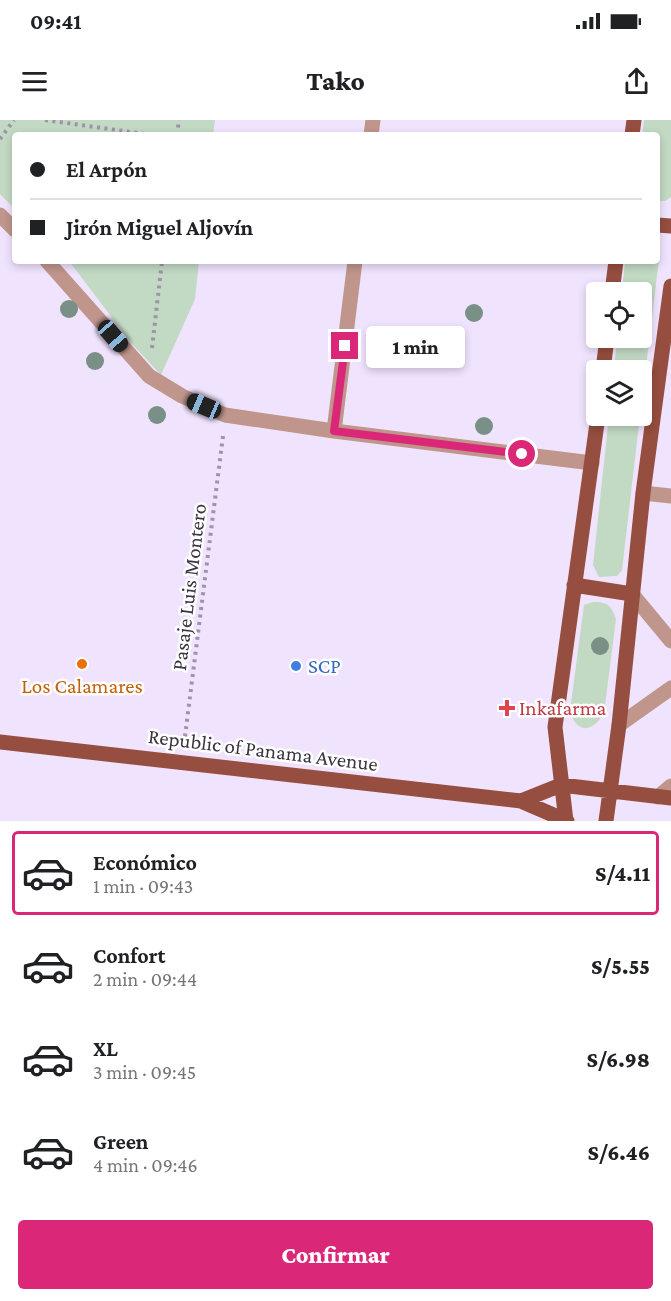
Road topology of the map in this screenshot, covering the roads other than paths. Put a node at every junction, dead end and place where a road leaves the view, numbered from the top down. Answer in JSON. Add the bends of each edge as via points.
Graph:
{"nodes":[{"id":1,"x":0,"y":215,"type":"edge"},
{"id":2,"x":12,"y":227,"type":"edge"},
{"id":3,"x":50,"y":264,"type":"edge"},
{"id":4,"x":355,"y":264,"type":"edge"},
{"id":5,"x":616,"y":264,"type":"edge"},
{"id":6,"x":613,"y":282,"type":"edge"},
{"id":7,"x":671,"y":286,"type":"edge"},
{"id":8,"x":597,"y":426,"type":"edge"},
{"id":9,"x":334,"y":431,"type":"junction"},
{"id":10,"x":592,"y":463,"type":"junction"},
{"id":11,"x":643,"y":493,"type":"junction"},
{"id":12,"x":671,"y":496,"type":"edge"},
{"id":13,"x":574,"y":585,"type":"junction"},
{"id":14,"x":632,"y":594,"type":"junction"},
{"id":15,"x":671,"y":641,"type":"edge"},
{"id":16,"x":671,"y":688,"type":"edge"},
{"id":17,"x":619,"y":725,"type":"junction"},
{"id":18,"x":0,"y":742,"type":"edge"},
{"id":19,"x":561,"y":785,"type":"junction"},
{"id":20,"x":671,"y":786,"type":"edge"},
{"id":21,"x":610,"y":791,"type":"junction"},
{"id":22,"x":664,"y":797,"type":"edge"},
{"id":23,"x":521,"y":801,"type":"junction"},
{"id":24,"x":566,"y":821,"type":"edge"},
{"id":25,"x":606,"y":821,"type":"edge"}],
"edges":[{"from":1,"to":2,"type":"street"},
{"from":3,"to":9,"type":"street","via":[[149,376],[182,396],[225,415]]},
{"from":4,"to":9,"type":"street"},
{"from":5,"to":6,"type":"main road"},
{"from":7,"to":11,"type":"main road"},
{"from":8,"to":10,"type":"main road"},
{"from":9,"to":10,"type":"street"},
{"from":10,"to":13,"type":"main road"},
{"from":11,"to":12,"type":"street"},
{"from":11,"to":14,"type":"main road"},
{"from":13,"to":14,"type":"main road"},
{"from":13,"to":19,"type":"main road","via":[[555,727]]},
{"from":14,"to":15,"type":"street"},
{"from":14,"to":17,"type":"main road"},
{"from":16,"to":17,"type":"street"},
{"from":17,"to":21,"type":"main road"},
{"from":18,"to":23,"type":"main road","name":"Republic of Panama Avenue"},
{"from":19,"to":21,"type":"main road","name":"Republic of Panama Avenue"},
{"from":19,"to":23,"type":"main road","name":"Republic of Panama Avenue"},
{"from":19,"to":24,"type":"main road"},
{"from":20,"to":22,"type":"street"},
{"from":21,"to":22,"type":"main road","name":"Republic of Panama Avenue"},
{"from":21,"to":25,"type":"main road"},
{"from":23,"to":24,"type":"main road","name":"Republic of Panama Avenue"}]}
